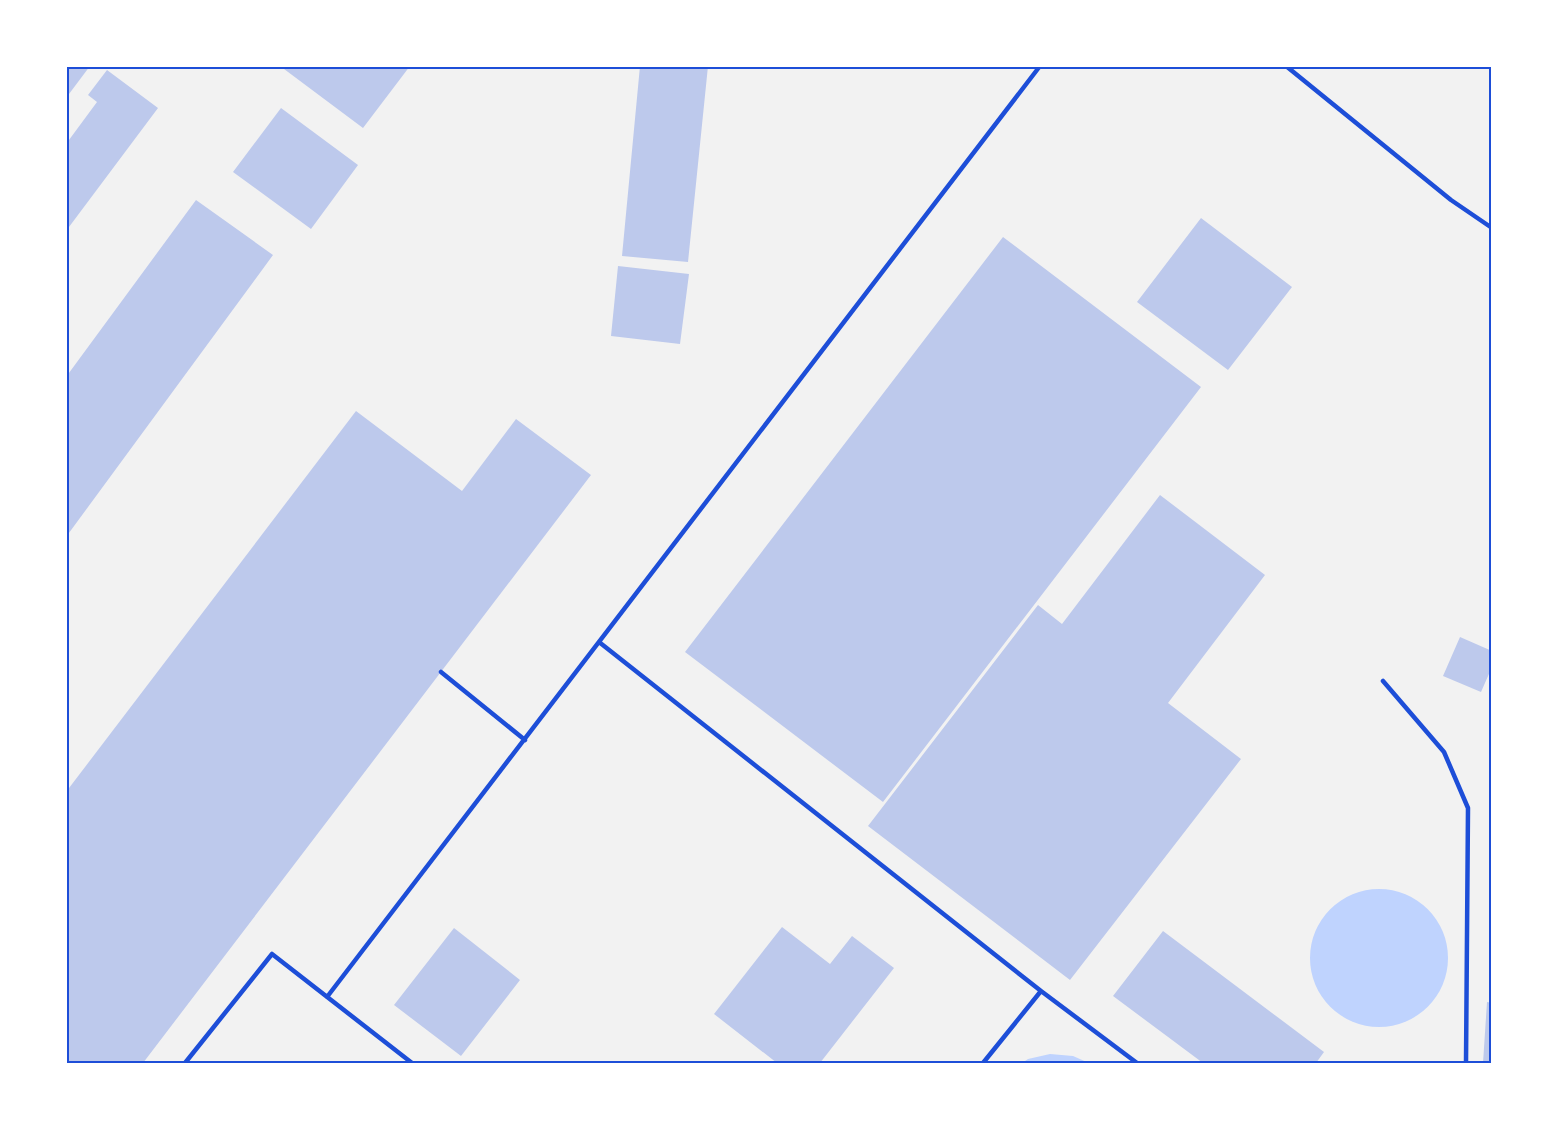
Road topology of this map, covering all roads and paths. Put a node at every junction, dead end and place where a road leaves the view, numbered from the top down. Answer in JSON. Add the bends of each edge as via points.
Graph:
{"nodes":[{"id":1,"x":1040,"y":66,"type":"edge"},
{"id":2,"x":1286,"y":66,"type":"edge"},
{"id":3,"x":1492,"y":228,"type":"edge"},
{"id":4,"x":599,"y":642,"type":"junction"},
{"id":5,"x":441,"y":672,"type":"dead end"},
{"id":6,"x":1383,"y":681,"type":"dead end"},
{"id":7,"x":525,"y":740,"type":"junction"},
{"id":8,"x":1041,"y":991,"type":"junction"},
{"id":9,"x":327,"y":997,"type":"junction"},
{"id":10,"x":185,"y":1063,"type":"edge"},
{"id":11,"x":412,"y":1063,"type":"edge"},
{"id":12,"x":983,"y":1063,"type":"edge"},
{"id":13,"x":1137,"y":1063,"type":"edge"},
{"id":14,"x":1466,"y":1063,"type":"edge"}],
"edges":[{"from":1,"to":4,"type":"lane"},
{"from":2,"to":3,"type":"lane","via":[[1451,200]]},
{"from":4,"to":7,"type":"lane"},
{"from":4,"to":8,"type":"lane"},
{"from":5,"to":7,"type":"lane"},
{"from":6,"to":14,"type":"lane","via":[[1444,752],[1468,808]]},
{"from":7,"to":9,"type":"lane"},
{"from":8,"to":12,"type":"lane"},
{"from":8,"to":13,"type":"lane"},
{"from":9,"to":10,"type":"lane","via":[[272,954]]},
{"from":9,"to":11,"type":"lane"}]}
